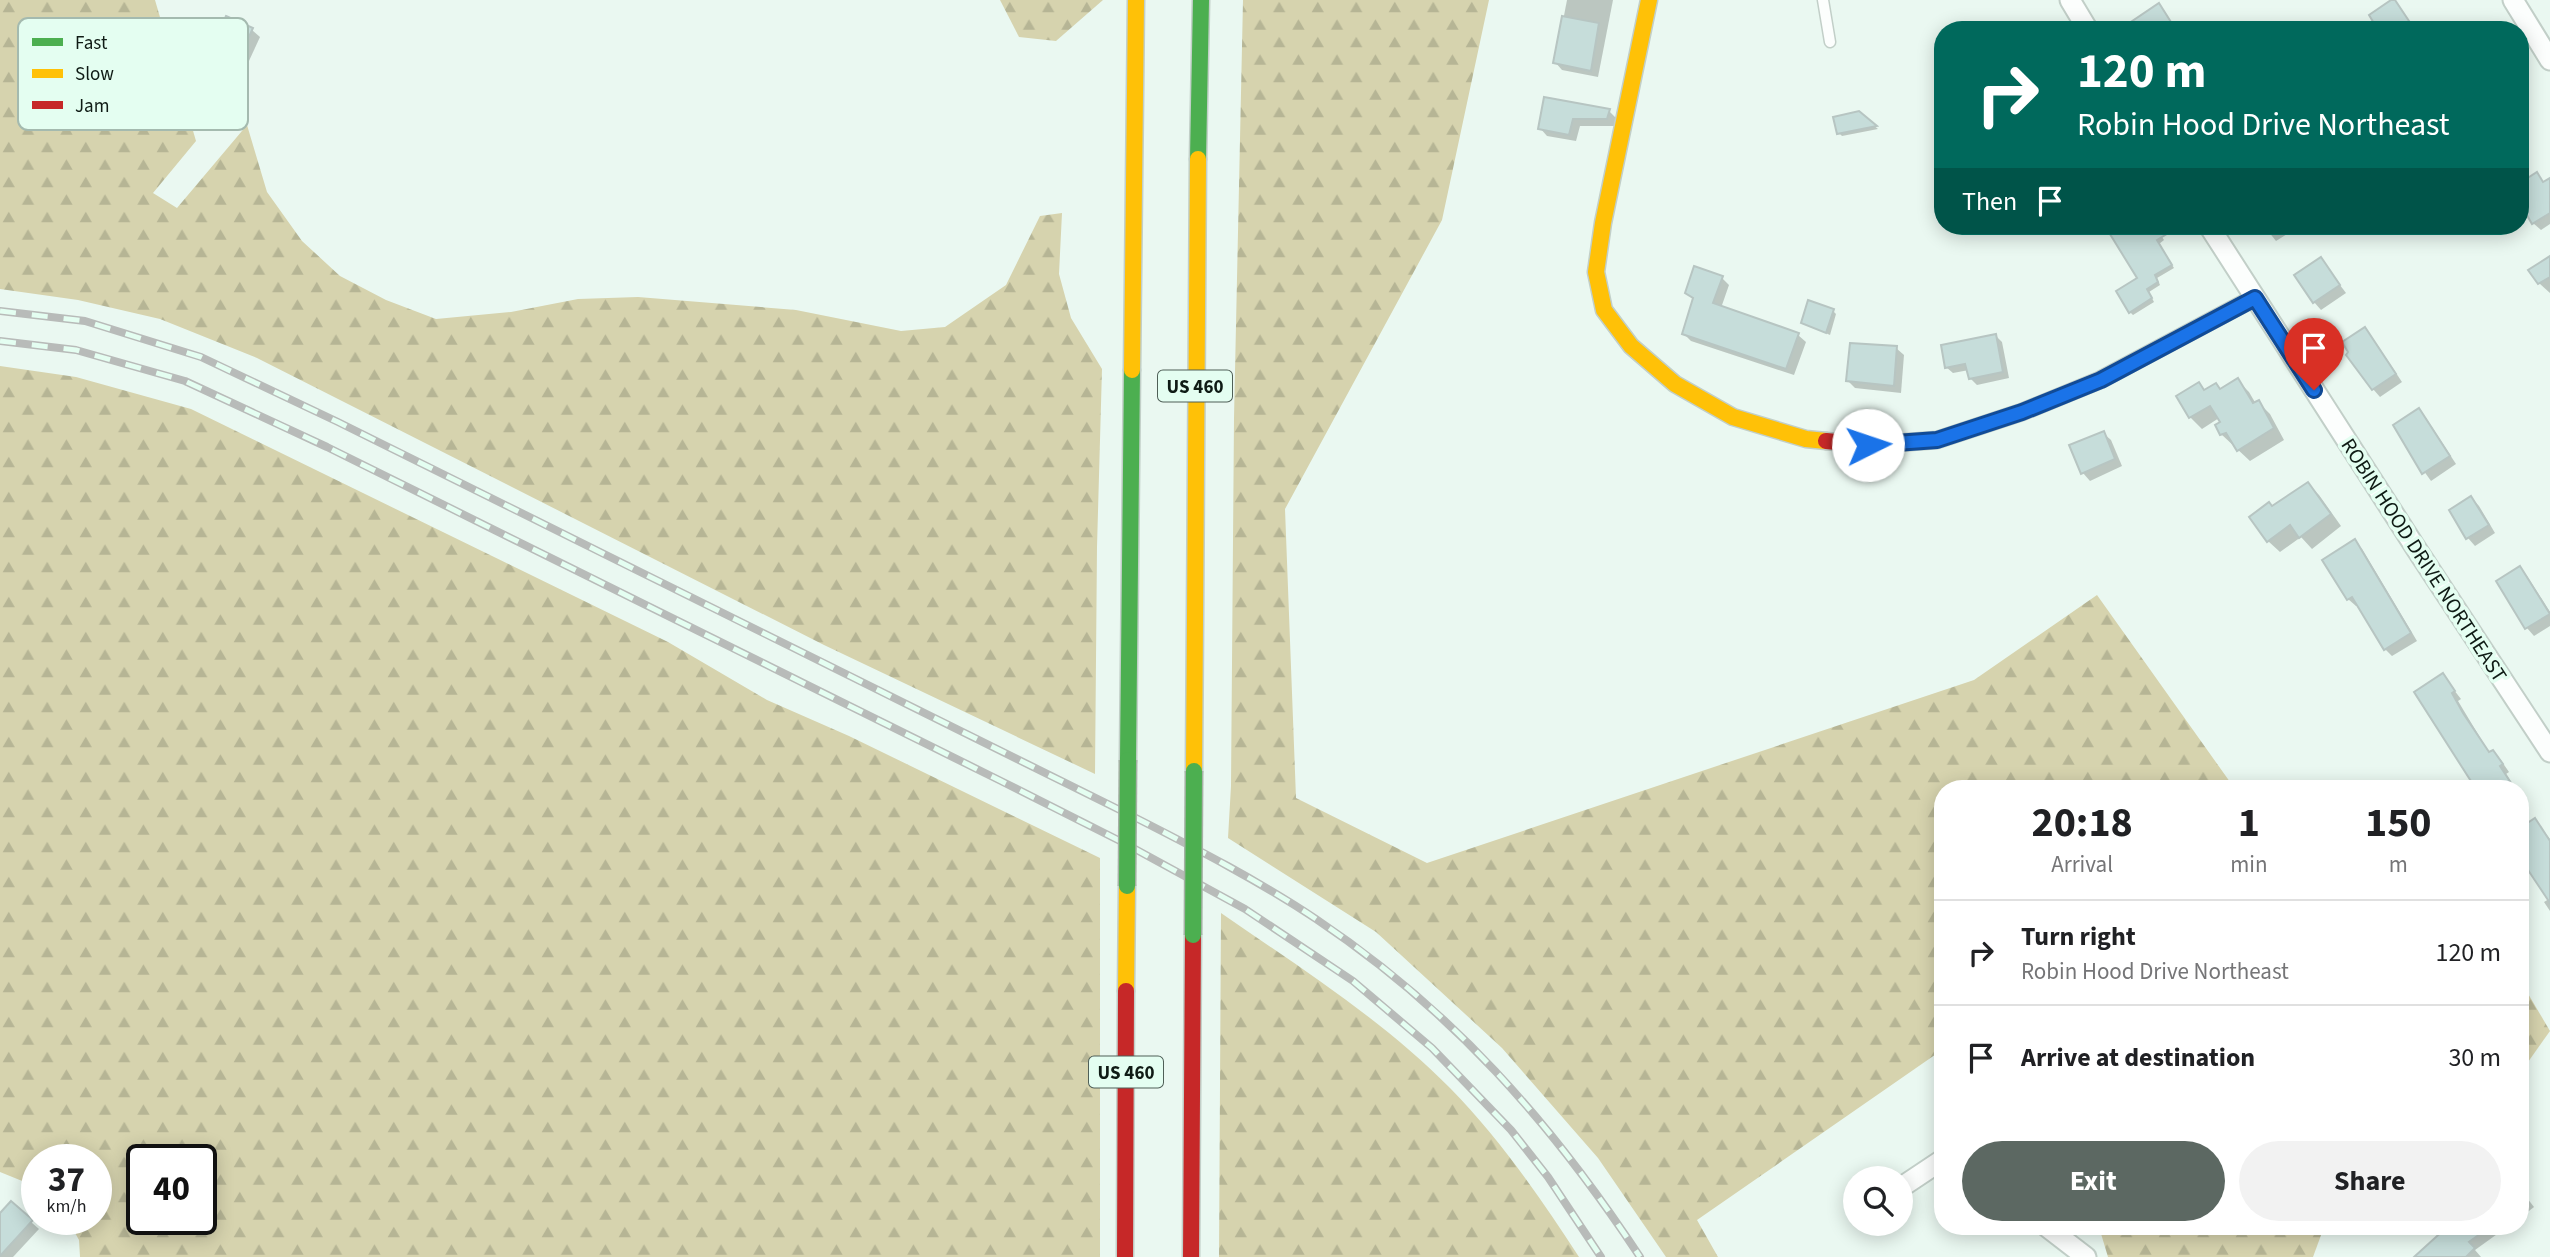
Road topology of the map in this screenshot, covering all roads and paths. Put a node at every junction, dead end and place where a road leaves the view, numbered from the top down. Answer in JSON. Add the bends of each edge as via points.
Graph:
{"nodes":[{"id":1,"x":1136,"y":0,"type":"edge"},
{"id":2,"x":1201,"y":0,"type":"edge"},
{"id":3,"x":1649,"y":0,"type":"edge"},
{"id":4,"x":1823,"y":0,"type":"edge"},
{"id":5,"x":2070,"y":0,"type":"edge"},
{"id":6,"x":2513,"y":0,"type":"edge"},
{"id":7,"x":2083,"y":21,"type":"edge"},
{"id":8,"x":2526,"y":21,"type":"edge"},
{"id":9,"x":2529,"y":26,"type":"edge"},
{"id":10,"x":1830,"y":42,"type":"dead end"},
{"id":11,"x":2550,"y":60,"type":"edge"},
{"id":12,"x":2216,"y":235,"type":"edge"},
{"id":13,"x":2255,"y":298,"type":"junction"},
{"id":14,"x":2550,"y":752,"type":"edge"},
{"id":15,"x":1934,"y":1165,"type":"edge"},
{"id":16,"x":1913,"y":1179,"type":"edge"},
{"id":17,"x":2057,"y":1235,"type":"edge"},
{"id":18,"x":1125,"y":1257,"type":"edge"},
{"id":19,"x":1191,"y":1257,"type":"edge"},
{"id":20,"x":2086,"y":1257,"type":"edge"}],
"edges":[{"from":1,"to":18,"type":"main road","number":"US 460","bridge":true},
{"from":2,"to":19,"type":"main road","number":"US 460","bridge":true},
{"from":3,"to":13,"type":"main road","via":[[1596,272],[1604,310],[1631,346],[1675,384],[1734,417],[1806,439],[1868,445],[1937,440],[2101,380]]},
{"from":4,"to":10,"type":"lane"},
{"from":5,"to":7,"type":"street"},
{"from":6,"to":8,"type":"street"},
{"from":9,"to":11,"type":"street"},
{"from":12,"to":13,"type":"street","name":"ROBIN HOOD DRIVE NORTHEAST"},
{"from":13,"to":14,"type":"street","name":"ROBIN HOOD DRIVE NORTHEAST"},
{"from":15,"to":16,"type":"street"},
{"from":17,"to":20,"type":"street"}]}
